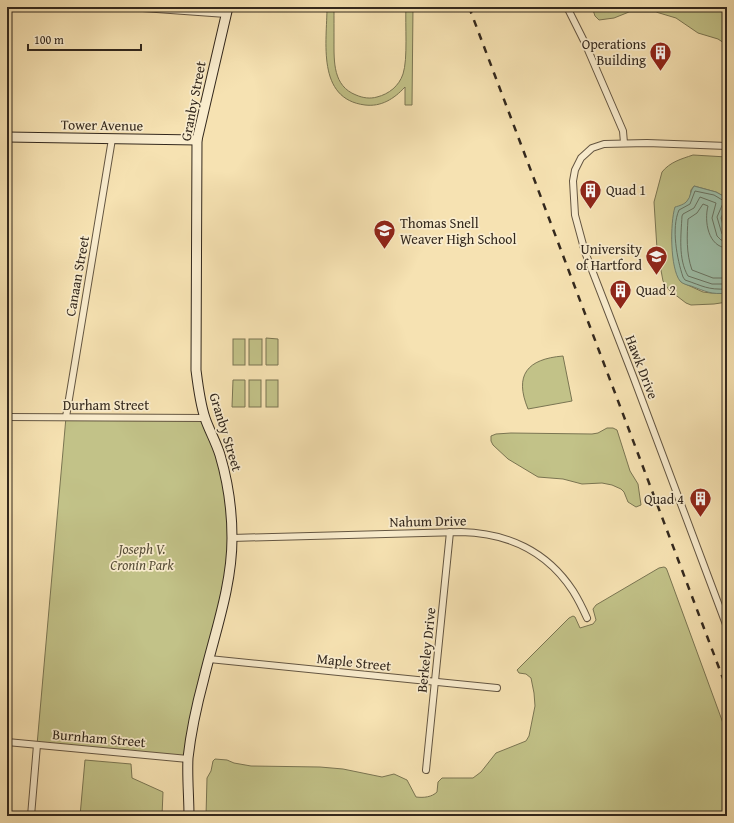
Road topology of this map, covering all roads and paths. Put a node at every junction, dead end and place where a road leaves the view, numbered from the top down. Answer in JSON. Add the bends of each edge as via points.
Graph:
{"nodes":[{"id":1,"x":129,"y":7,"type":"edge"},
{"id":2,"x":568,"y":7,"type":"edge"},
{"id":3,"x":227,"y":10,"type":"edge"},
{"id":4,"x":7,"y":137,"type":"edge"},
{"id":5,"x":112,"y":139,"type":"junction"},
{"id":6,"x":197,"y":140,"type":"junction"},
{"id":7,"x":624,"y":143,"type":"junction"},
{"id":8,"x":727,"y":146,"type":"edge"},
{"id":9,"x":7,"y":417,"type":"edge"},
{"id":10,"x":66,"y":417,"type":"junction"},
{"id":11,"x":205,"y":418,"type":"junction"},
{"id":12,"x":450,"y":532,"type":"junction"},
{"id":13,"x":232,"y":538,"type":"junction"},
{"id":14,"x":587,"y":618,"type":"dead end"},
{"id":15,"x":727,"y":627,"type":"edge"},
{"id":16,"x":209,"y":659,"type":"junction"},
{"id":17,"x":435,"y":682,"type":"junction"},
{"id":18,"x":497,"y":688,"type":"dead end"},
{"id":19,"x":7,"y":742,"type":"edge"},
{"id":20,"x":37,"y":745,"type":"junction"},
{"id":21,"x":188,"y":759,"type":"junction"},
{"id":22,"x":426,"y":770,"type":"dead end"},
{"id":23,"x":31,"y":816,"type":"edge"},
{"id":24,"x":189,"y":816,"type":"edge"}],
"edges":[{"from":1,"to":3,"type":"street"},
{"from":2,"to":7,"type":"street","via":[[623,131]]},
{"from":3,"to":6,"type":"main road","name":"Granby Street"},
{"from":4,"to":5,"type":"main road","name":"Tower Avenue"},
{"from":5,"to":6,"type":"main road","name":"Tower Avenue"},
{"from":5,"to":10,"type":"street","name":"Canaan Street"},
{"from":6,"to":11,"type":"main road","name":"Granby Street","via":[[196,370]]},
{"from":7,"to":8,"type":"street","name":"Hawk Drive"},
{"from":7,"to":15,"type":"street","name":"Hawk Drive","via":[[599,145],[581,158],[575,170],[574,181],[578,228],[594,278]]},
{"from":9,"to":10,"type":"street","name":"Durham Street"},
{"from":10,"to":11,"type":"street","name":"Durham Street"},
{"from":11,"to":13,"type":"main road","name":"Granby Street","via":[[220,454],[226,480],[231,507]]},
{"from":12,"to":13,"type":"street","name":"Nahum Drive"},
{"from":12,"to":14,"type":"street","name":"Nahum Drive","via":[[487,534],[513,541],[530,550],[564,578]]},
{"from":12,"to":17,"type":"street","name":"Berkeley Drive"},
{"from":13,"to":16,"type":"main road","name":"Granby Street","via":[[225,599]]},
{"from":16,"to":17,"type":"street","name":"Maple Street"},
{"from":16,"to":21,"type":"main road","name":"Granby Street","via":[[194,720]]},
{"from":17,"to":18,"type":"street","name":"Maple Street"},
{"from":17,"to":22,"type":"street","name":"Berkeley Drive"},
{"from":19,"to":20,"type":"street","name":"Burnham Street"},
{"from":20,"to":21,"type":"street","name":"Burnham Street"},
{"from":20,"to":23,"type":"street"},
{"from":21,"to":24,"type":"main road","name":"Granby Street"}]}
